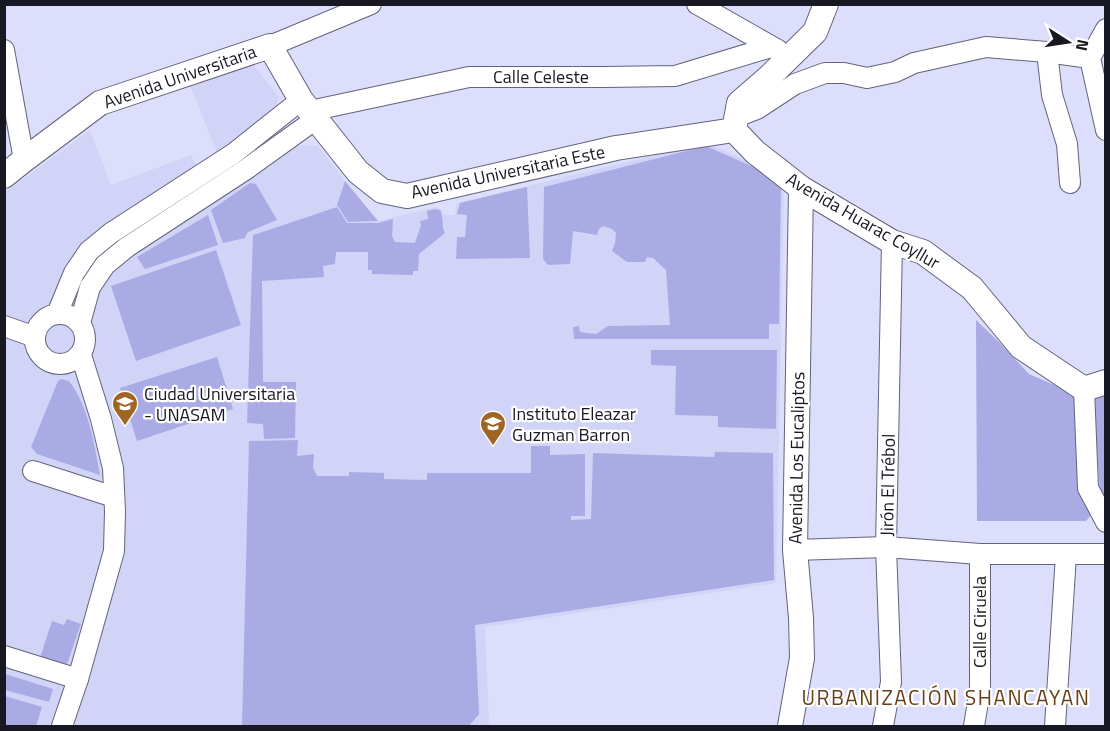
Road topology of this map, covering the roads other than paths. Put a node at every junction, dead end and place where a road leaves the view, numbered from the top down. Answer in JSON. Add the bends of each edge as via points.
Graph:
{"nodes":[{"id":1,"x":697,"y":4,"type":"edge"},
{"id":2,"x":826,"y":4,"type":"edge"},
{"id":3,"x":362,"y":6,"type":"edge"},
{"id":4,"x":1106,"y":29,"type":"edge"},
{"id":5,"x":270,"y":46,"type":"junction"},
{"id":6,"x":4,"y":50,"type":"edge"},
{"id":7,"x":780,"y":51,"type":"junction"},
{"id":8,"x":1047,"y":52,"type":"junction"},
{"id":9,"x":1090,"y":58,"type":"junction"},
{"id":10,"x":309,"y":110,"type":"junction"},
{"id":11,"x":730,"y":121,"type":"junction"},
{"id":12,"x":1106,"y":130,"type":"edge"},
{"id":13,"x":24,"y":160,"type":"junction"},
{"id":14,"x":4,"y":176,"type":"edge"},
{"id":15,"x":1070,"y":183,"type":"dead end"},
{"id":16,"x":801,"y":189,"type":"junction"},
{"id":17,"x":892,"y":242,"type":"junction"},
{"id":18,"x":57,"y":314,"type":"junction"},
{"id":19,"x":80,"y":323,"type":"junction"},
{"id":20,"x":4,"y":326,"type":"edge"},
{"id":21,"x":35,"y":337,"type":"junction"},
{"id":22,"x":81,"y":355,"type":"junction"},
{"id":23,"x":1095,"y":385,"type":"edge"},
{"id":24,"x":33,"y":471,"type":"dead end"},
{"id":25,"x":114,"y":496,"type":"junction"},
{"id":26,"x":1106,"y":522,"type":"edge"},
{"id":27,"x":886,"y":547,"type":"junction"},
{"id":28,"x":795,"y":550,"type":"junction"},
{"id":29,"x":980,"y":554,"type":"junction"},
{"id":30,"x":1106,"y":554,"type":"edge"},
{"id":31,"x":1066,"y":555,"type":"junction"},
{"id":32,"x":4,"y":656,"type":"edge"},
{"id":33,"x":78,"y":679,"type":"junction"},
{"id":34,"x":62,"y":726,"type":"edge"},
{"id":35,"x":790,"y":726,"type":"edge"},
{"id":36,"x":883,"y":726,"type":"edge"},
{"id":37,"x":974,"y":726,"type":"edge"},
{"id":38,"x":1055,"y":726,"type":"edge"}],
"edges":[{"from":1,"to":7,"type":"street"},
{"from":2,"to":7,"type":"main road","via":[[815,32]]},
{"from":3,"to":5,"type":"street"},
{"from":4,"to":9,"type":"street"},
{"from":5,"to":10,"type":"main road","name":"Avenida Universitaria Este"},
{"from":5,"to":13,"type":"main road","name":"Avenida Universitaria","via":[[100,103]]},
{"from":6,"to":13,"type":"street"},
{"from":7,"to":10,"type":"street","name":"Calle Celeste","via":[[675,76],[469,77]]},
{"from":7,"to":11,"type":"main road"},
{"from":8,"to":9,"type":"street"},
{"from":8,"to":11,"type":"street","via":[[986,47],[867,78],[825,74],[795,84],[758,109]]},
{"from":8,"to":15,"type":"street","via":[[1052,95],[1067,144]]},
{"from":9,"to":12,"type":"street"},
{"from":10,"to":11,"type":"main road","name":"Avenida Universitaria Este","via":[[358,172],[382,191],[407,196]]},
{"from":10,"to":18,"type":"street","via":[[111,233],[89,251],[74,273]]},
{"from":10,"to":19,"type":"street","via":[[245,170],[105,265],[90,287]]},
{"from":11,"to":16,"type":"main road","name":"Avenida Huarac Coyllur","via":[[755,152]]},
{"from":13,"to":14,"type":"main road","name":"Avenida Universitaria"},
{"from":16,"to":17,"type":"main road","name":"Avenida Huarac Coyllur"},
{"from":16,"to":28,"type":"main road","name":"Avenida Los Eucaliptos"},
{"from":17,"to":23,"type":"main road","name":"Avenida Huarac Coyllur","via":[[923,252],[972,288],[1021,347]]},
{"from":17,"to":27,"type":"street","name":"Jirón El Trébol"},
{"from":18,"to":19,"type":"street","via":[[74,317]]},
{"from":18,"to":21,"type":"street","via":[[42,322]]},
{"from":19,"to":22,"type":"street","via":[[86,339]]},
{"from":20,"to":21,"type":"street"},
{"from":21,"to":22,"type":"street","via":[[39,353],[51,363],[67,364]]},
{"from":22,"to":25,"type":"street","via":[[101,420]]},
{"from":23,"to":26,"type":"street","via":[[1088,488]]},
{"from":24,"to":25,"type":"street"},
{"from":25,"to":33,"type":"street","via":[[114,551]]},
{"from":27,"to":28,"type":"street"},
{"from":27,"to":29,"type":"street"},
{"from":27,"to":36,"type":"street","name":"Jirón El Trébol","via":[[891,682]]},
{"from":28,"to":35,"type":"main road","name":"Avenida Los Eucaliptos","via":[[802,657]]},
{"from":29,"to":31,"type":"street"},
{"from":29,"to":37,"type":"street","name":"Calle Ciruela","via":[[980,690]]},
{"from":30,"to":31,"type":"street"},
{"from":31,"to":38,"type":"street"},
{"from":32,"to":33,"type":"street"},
{"from":33,"to":34,"type":"street"}]}
